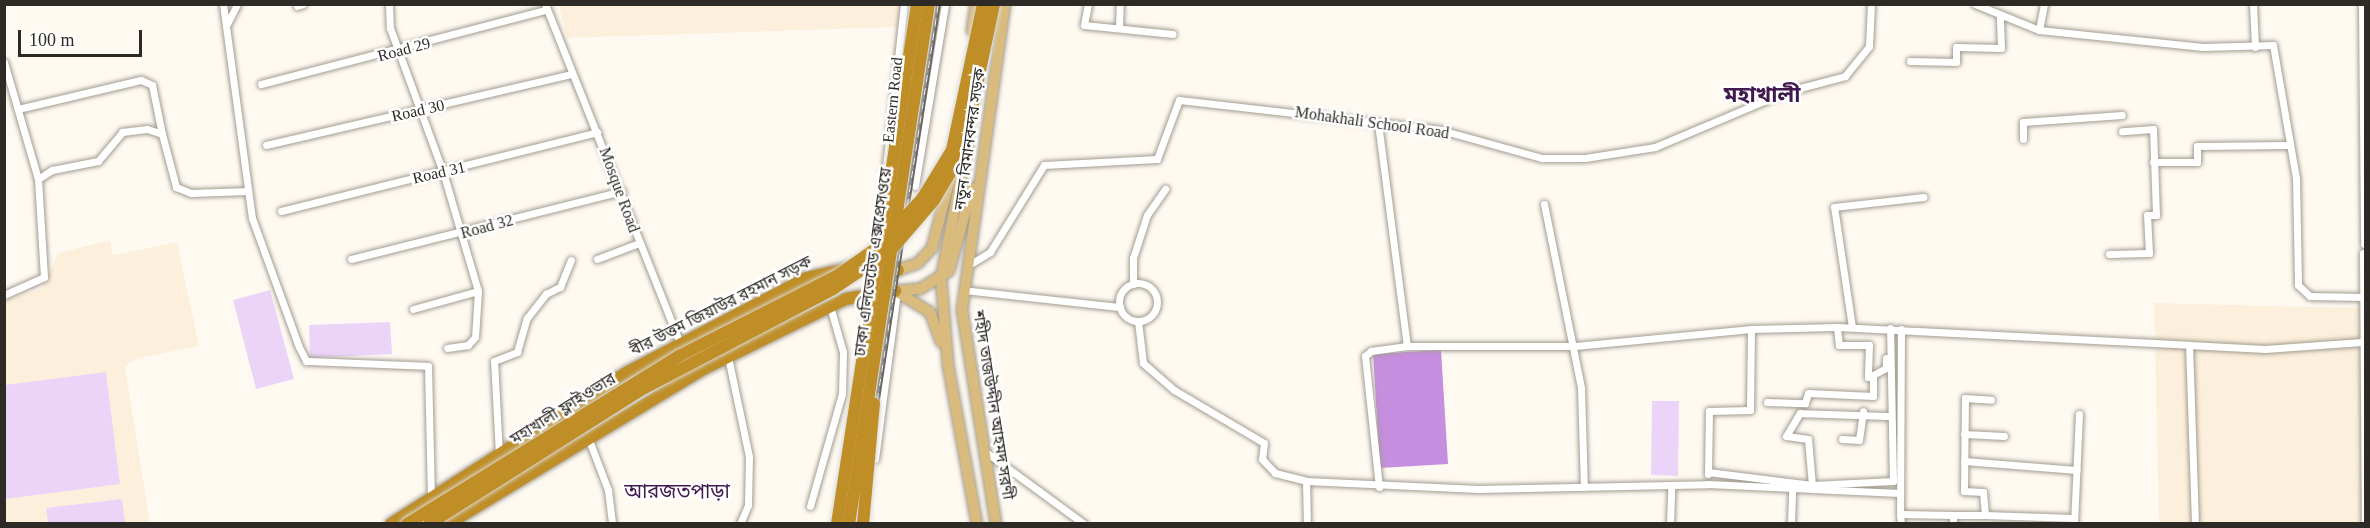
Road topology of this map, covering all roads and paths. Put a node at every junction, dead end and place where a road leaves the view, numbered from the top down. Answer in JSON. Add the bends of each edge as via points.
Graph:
{"nodes":[{"id":1,"x":223,"y":4,"type":"edge"},
{"id":2,"x":237,"y":4,"type":"edge"},
{"id":3,"x":389,"y":4,"type":"edge"},
{"id":4,"x":904,"y":4,"type":"edge"},
{"id":5,"x":917,"y":4,"type":"edge"},
{"id":6,"x":929,"y":4,"type":"edge"},
{"id":7,"x":945,"y":4,"type":"edge"},
{"id":8,"x":976,"y":4,"type":"edge"},
{"id":9,"x":983,"y":4,"type":"edge"},
{"id":10,"x":994,"y":4,"type":"edge"},
{"id":11,"x":1005,"y":4,"type":"edge"},
{"id":12,"x":1088,"y":4,"type":"edge"},
{"id":13,"x":1120,"y":4,"type":"edge"},
{"id":14,"x":1871,"y":4,"type":"edge"},
{"id":15,"x":1975,"y":4,"type":"edge"},
{"id":16,"x":2044,"y":4,"type":"edge"},
{"id":17,"x":2253,"y":4,"type":"edge"},
{"id":18,"x":2362,"y":4,"type":"edge"},
{"id":19,"x":545,"y":7,"type":"edge"},
{"id":20,"x":2000,"y":15,"type":"junction"},
{"id":21,"x":1119,"y":27,"type":"junction"},
{"id":22,"x":225,"y":28,"type":"junction"},
{"id":23,"x":2039,"y":30,"type":"junction"},
{"id":24,"x":1173,"y":34,"type":"dead end"},
{"id":25,"x":970,"y":45,"type":"junction"},
{"id":26,"x":2255,"y":47,"type":"junction"},
{"id":27,"x":398,"y":52,"type":"junction"},
{"id":28,"x":1910,"y":61,"type":"dead end"},
{"id":29,"x":4,"y":62,"type":"edge"},
{"id":30,"x":570,"y":74,"type":"junction"},
{"id":31,"x":261,"y":84,"type":"dead end"},
{"id":32,"x":18,"y":109,"type":"junction"},
{"id":33,"x":419,"y":111,"type":"junction"},
{"id":34,"x":2122,"y":115,"type":"dead end"},
{"id":35,"x":988,"y":118,"type":"junction"},
{"id":36,"x":1378,"y":123,"type":"junction"},
{"id":37,"x":2122,"y":131,"type":"dead end"},
{"id":38,"x":597,"y":132,"type":"junction"},
{"id":39,"x":162,"y":134,"type":"junction"},
{"id":40,"x":2024,"y":139,"type":"dead end"},
{"id":41,"x":266,"y":145,"type":"dead end"},
{"id":42,"x":2290,"y":145,"type":"junction"},
{"id":43,"x":2153,"y":162,"type":"junction"},
{"id":44,"x":443,"y":172,"type":"junction"},
{"id":45,"x":38,"y":179,"type":"junction"},
{"id":46,"x":915,"y":186,"type":"dead end"},
{"id":47,"x":1165,"y":189,"type":"dead end"},
{"id":48,"x":248,"y":191,"type":"junction"},
{"id":49,"x":622,"y":191,"type":"junction"},
{"id":50,"x":1923,"y":196,"type":"dead end"},
{"id":51,"x":1544,"y":204,"type":"dead end"},
{"id":52,"x":281,"y":211,"type":"dead end"},
{"id":53,"x":464,"y":234,"type":"junction"},
{"id":54,"x":639,"y":243,"type":"junction"},
{"id":55,"x":2364,"y":244,"type":"dead end"},
{"id":56,"x":2363,"y":253,"type":"dead end"},
{"id":57,"x":2109,"y":254,"type":"dead end"},
{"id":58,"x":351,"y":258,"type":"dead end"},
{"id":59,"x":597,"y":259,"type":"dead end"},
{"id":60,"x":572,"y":260,"type":"dead end"},
{"id":61,"x":967,"y":266,"type":"junction"},
{"id":62,"x":881,"y":268,"type":"junction"},
{"id":63,"x":898,"y":270,"type":"joint"},
{"id":64,"x":964,"y":278,"type":"joint"},
{"id":65,"x":941,"y":279,"type":"junction"},
{"id":66,"x":1133,"y":284,"type":"junction"},
{"id":67,"x":963,"y":290,"type":"junction"},
{"id":68,"x":478,"y":291,"type":"junction"},
{"id":69,"x":892,"y":291,"type":"junction"},
{"id":70,"x":4,"y":295,"type":"edge"},
{"id":71,"x":2362,"y":297,"type":"junction"},
{"id":72,"x":830,"y":306,"type":"junction"},
{"id":73,"x":1120,"y":307,"type":"junction"},
{"id":74,"x":413,"y":309,"type":"dead end"},
{"id":75,"x":1138,"y":321,"type":"junction"},
{"id":76,"x":1837,"y":327,"type":"junction"},
{"id":77,"x":1852,"y":327,"type":"junction"},
{"id":78,"x":1890,"y":328,"type":"junction"},
{"id":79,"x":1751,"y":329,"type":"junction"},
{"id":80,"x":1901,"y":329,"type":"junction"},
{"id":81,"x":2362,"y":342,"type":"junction"},
{"id":82,"x":679,"y":345,"type":"junction"},
{"id":83,"x":1407,"y":345,"type":"junction"},
{"id":84,"x":2189,"y":345,"type":"junction"},
{"id":85,"x":1575,"y":346,"type":"junction"},
{"id":86,"x":447,"y":348,"type":"dead end"},
{"id":87,"x":728,"y":357,"type":"junction"},
{"id":88,"x":1886,"y":358,"type":"dead end"},
{"id":89,"x":948,"y":365,"type":"junction"},
{"id":90,"x":705,"y":368,"type":"junction"},
{"id":91,"x":873,"y":376,"type":"junction"},
{"id":92,"x":1874,"y":377,"type":"junction"},
{"id":93,"x":1991,"y":400,"type":"dead end"},
{"id":94,"x":1767,"y":402,"type":"dead end"},
{"id":95,"x":1863,"y":411,"type":"junction"},
{"id":96,"x":2079,"y":414,"type":"dead end"},
{"id":97,"x":1891,"y":416,"type":"junction"},
{"id":98,"x":1964,"y":434,"type":"junction"},
{"id":99,"x":2004,"y":436,"type":"dead end"},
{"id":100,"x":589,"y":440,"type":"junction"},
{"id":101,"x":1842,"y":440,"type":"dead end"},
{"id":102,"x":983,"y":450,"type":"junction"},
{"id":103,"x":499,"y":454,"type":"junction"},
{"id":104,"x":1964,"y":461,"type":"junction"},
{"id":105,"x":2077,"y":470,"type":"junction"},
{"id":106,"x":1708,"y":472,"type":"junction"},
{"id":107,"x":1306,"y":481,"type":"junction"},
{"id":108,"x":1708,"y":484,"type":"junction"},
{"id":109,"x":1812,"y":485,"type":"junction"},
{"id":110,"x":1671,"y":486,"type":"junction"},
{"id":111,"x":1379,"y":487,"type":"junction"},
{"id":112,"x":1584,"y":487,"type":"junction"},
{"id":113,"x":1792,"y":489,"type":"junction"},
{"id":114,"x":1900,"y":493,"type":"junction"},
{"id":115,"x":431,"y":498,"type":"junction"},
{"id":116,"x":810,"y":506,"type":"dead end"},
{"id":117,"x":1900,"y":514,"type":"junction"},
{"id":118,"x":1953,"y":515,"type":"junction"},
{"id":119,"x":1985,"y":515,"type":"junction"},
{"id":120,"x":2054,"y":520,"type":"edge"},
{"id":121,"x":2074,"y":521,"type":"edge"},
{"id":122,"x":391,"y":524,"type":"edge"},
{"id":123,"x":407,"y":524,"type":"edge"},
{"id":124,"x":429,"y":524,"type":"edge"},
{"id":125,"x":448,"y":524,"type":"edge"},
{"id":126,"x":612,"y":524,"type":"edge"},
{"id":127,"x":740,"y":524,"type":"edge"},
{"id":128,"x":839,"y":524,"type":"edge"},
{"id":129,"x":849,"y":524,"type":"edge"},
{"id":130,"x":864,"y":524,"type":"edge"},
{"id":131,"x":977,"y":524,"type":"edge"},
{"id":132,"x":996,"y":524,"type":"edge"},
{"id":133,"x":1084,"y":524,"type":"edge"},
{"id":134,"x":1308,"y":524,"type":"edge"},
{"id":135,"x":1670,"y":524,"type":"edge"},
{"id":136,"x":1791,"y":524,"type":"edge"},
{"id":137,"x":1900,"y":524,"type":"edge"},
{"id":138,"x":1953,"y":524,"type":"edge"},
{"id":139,"x":2195,"y":524,"type":"edge"},
{"id":140,"x":2365,"y":524,"type":"edge"}],
"edges":[{"from":1,"to":22,"type":"street"},
{"from":2,"to":22,"type":"street"},
{"from":3,"to":27,"type":"street"},
{"from":4,"to":62,"type":"street","name":"Eastern Road","via":[[886,159]]},
{"from":5,"to":128,"type":"highway","name":"ঢাকা এলিভেটেড এক্সপ্রেসওয়ে","bridge":true},
{"from":6,"to":91,"type":"highway","name":"ঢাকা এলিভেটেড এক্সপ্রেসওয়ে","bridge":true},
{"from":7,"to":46,"type":"street"},
{"from":8,"to":25,"type":"main road"},
{"from":9,"to":123,"type":"highway","name":"মহাখালী ফ্লাইওভার","bridge":true,"via":[[952,150],[922,199],[875,249],[837,276],[678,356]]},
{"from":10,"to":124,"type":"highway","name":"মহাখালী ফ্লাইওভার","bridge":true,"via":[[963,152],[934,200],[891,250],[833,289],[639,391]]},
{"from":11,"to":35,"type":"main road","name":"নতুন বিমানবন্দর সড়ক"},
{"from":12,"to":21,"type":"street","via":[[1084,25]]},
{"from":13,"to":21,"type":"street"},
{"from":14,"to":36,"type":"street","name":"Mohakhali School Road","via":[[1869,46],[1855,70],[1785,92],[1655,147],[1585,158],[1542,158],[1441,130]]},
{"from":15,"to":20,"type":"street"},
{"from":16,"to":23,"type":"street"},
{"from":17,"to":26,"type":"street"},
{"from":18,"to":55,"type":"street"},
{"from":19,"to":27,"type":"street","name":"Road 29"},
{"from":19,"to":30,"type":"street","name":"Mosque Road"},
{"from":20,"to":23,"type":"street"},
{"from":20,"to":28,"type":"street","via":[[2001,48],[1956,47],[1956,62]]},
{"from":21,"to":24,"type":"street"},
{"from":22,"to":48,"type":"street"},
{"from":23,"to":26,"type":"street","via":[[2129,42]]},
{"from":25,"to":63,"type":"main road","name":"বীর উত্তম জিয়াউর রহমান সড়ক","via":[[955,160],[935,241],[918,262]]},
{"from":25,"to":65,"type":"main road","via":[[965,161]]},
{"from":26,"to":42,"type":"street","via":[[2273,45]]},
{"from":27,"to":31,"type":"street","name":"Road 29"},
{"from":27,"to":33,"type":"street"},
{"from":29,"to":32,"type":"street"},
{"from":30,"to":33,"type":"street","name":"Road 30"},
{"from":30,"to":38,"type":"street","name":"Mosque Road"},
{"from":32,"to":39,"type":"street","via":[[141,80],[152,84]]},
{"from":32,"to":45,"type":"street"},
{"from":33,"to":41,"type":"street","name":"Road 30"},
{"from":33,"to":44,"type":"street"},
{"from":34,"to":40,"type":"street","via":[[2023,122]]},
{"from":35,"to":61,"type":"main road","name":"নতুন বিমানবন্দর সড়ক"},
{"from":35,"to":65,"type":"main road","via":[[956,256]]},
{"from":36,"to":61,"type":"street","name":"Mohakhali School Road","via":[[1179,100],[1157,159],[1044,165],[990,252]]},
{"from":36,"to":83,"type":"street"},
{"from":37,"to":43,"type":"street","via":[[2153,129]]},
{"from":38,"to":44,"type":"street","name":"Road 31"},
{"from":38,"to":49,"type":"street","name":"Mosque Road"},
{"from":39,"to":45,"type":"street","via":[[147,129],[122,132],[98,161],[52,170]]},
{"from":39,"to":48,"type":"street","via":[[176,187],[191,193]]},
{"from":42,"to":43,"type":"street","via":[[2197,146],[2197,162]]},
{"from":42,"to":71,"type":"street","via":[[2298,212],[2298,285],[2310,296]]},
{"from":43,"to":57,"type":"street","via":[[2156,214],[2147,215],[2149,253]]},
{"from":44,"to":52,"type":"street","name":"Road 31"},
{"from":44,"to":53,"type":"street"},
{"from":45,"to":70,"type":"street","via":[[44,277]]},
{"from":47,"to":66,"type":"street","via":[[1147,214],[1133,258]]},
{"from":48,"to":115,"type":"street","via":[[262,250],[306,361],[428,366]]},
{"from":49,"to":53,"type":"street","name":"Road 32"},
{"from":49,"to":54,"type":"street","name":"Mosque Road"},
{"from":50,"to":77,"type":"street","via":[[1834,207]]},
{"from":51,"to":85,"type":"street"},
{"from":53,"to":58,"type":"street","name":"Road 32"},
{"from":53,"to":68,"type":"street"},
{"from":54,"to":59,"type":"street"},
{"from":54,"to":82,"type":"street","name":"Mosque Road"},
{"from":56,"to":71,"type":"street"},
{"from":60,"to":103,"type":"street","via":[[560,287],[546,294],[527,318],[517,352],[494,361]]},
{"from":61,"to":64,"type":"main road","name":"নতুন বিমানবন্দর সড়ক"},
{"from":62,"to":63,"type":"highway","name":"বীর উত্তম জিয়াউর রহমান সড়ক"},
{"from":62,"to":82,"type":"highway","name":"বীর উত্তম জিয়াউর রহমান সড়ক","via":[[823,271]]},
{"from":64,"to":67,"type":"main road","name":"শহীদ তাজউদ্দীন আহমদ সরণী"},
{"from":65,"to":69,"type":"main road","via":[[920,289]]},
{"from":65,"to":89,"type":"main road"},
{"from":66,"to":73,"type":"street","via":[[1123,290]]},
{"from":66,"to":75,"type":"street","via":[[1146,284],[1158,305],[1152,316]]},
{"from":67,"to":73,"type":"street"},
{"from":67,"to":102,"type":"main road","name":"শহীদ তাজউদ্দীন আহমদ সরণী"},
{"from":68,"to":74,"type":"street"},
{"from":68,"to":86,"type":"street","via":[[475,337],[468,345]]},
{"from":69,"to":72,"type":"highway"},
{"from":69,"to":89,"type":"main road","via":[[930,312]]},
{"from":69,"to":128,"type":"street"},
{"from":69,"to":130,"type":"street"},
{"from":71,"to":81,"type":"street"},
{"from":72,"to":87,"type":"highway"},
{"from":72,"to":116,"type":"street","via":[[843,352],[842,394]]},
{"from":73,"to":75,"type":"street"},
{"from":75,"to":107,"type":"street","via":[[1143,363],[1174,390],[1264,443],[1262,459],[1275,473]]},
{"from":76,"to":77,"type":"street"},
{"from":76,"to":79,"type":"street"},
{"from":76,"to":92,"type":"street","via":[[1839,345],[1869,345],[1868,377]]},
{"from":77,"to":78,"type":"street"},
{"from":78,"to":80,"type":"street"},
{"from":78,"to":97,"type":"street"},
{"from":79,"to":85,"type":"street"},
{"from":79,"to":106,"type":"street","via":[[1750,410],[1709,411]]},
{"from":80,"to":84,"type":"street"},
{"from":80,"to":114,"type":"street"},
{"from":81,"to":84,"type":"street","via":[[2265,349]]},
{"from":81,"to":140,"type":"street"},
{"from":82,"to":90,"type":"street","name":"Mosque Road"},
{"from":82,"to":103,"type":"highway","name":"বীর উত্তম জিয়াউর রহমান সড়ক"},
{"from":83,"to":85,"type":"street"},
{"from":83,"to":111,"type":"street","via":[[1365,352]]},
{"from":84,"to":139,"type":"street"},
{"from":85,"to":112,"type":"street"},
{"from":87,"to":90,"type":"highway"},
{"from":87,"to":127,"type":"street","via":[[749,457],[748,505]]},
{"from":88,"to":92,"type":"street","via":[[1886,368]]},
{"from":89,"to":131,"type":"main road"},
{"from":90,"to":100,"type":"highway"},
{"from":91,"to":129,"type":"highway","name":"ঢাকা এলিভেটেড এক্সপ্রেসওয়ে","bridge":true},
{"from":91,"to":130,"type":"highway","bridge":true},
{"from":92,"to":94,"type":"street","via":[[1873,396],[1862,392],[1808,393],[1805,403]]},
{"from":93,"to":98,"type":"street","via":[[1965,399]]},
{"from":95,"to":97,"type":"street"},
{"from":95,"to":101,"type":"street","via":[[1859,440]]},
{"from":95,"to":109,"type":"street","via":[[1800,413],[1788,426],[1786,436],[1808,439]]},
{"from":96,"to":105,"type":"street"},
{"from":97,"to":109,"type":"street","via":[[1893,481]]},
{"from":98,"to":99,"type":"street"},
{"from":98,"to":104,"type":"street"},
{"from":100,"to":125,"type":"highway"},
{"from":100,"to":126,"type":"street","via":[[608,490]]},
{"from":102,"to":132,"type":"main road","name":"শহীদ তাজউদ্দীন আহমদ সরণী"},
{"from":102,"to":133,"type":"street"},
{"from":103,"to":115,"type":"highway","name":"বীর উত্তম জিয়াউর রহমান সড়ক"},
{"from":104,"to":105,"type":"street"},
{"from":104,"to":119,"type":"street","via":[[1964,491],[1983,492]]},
{"from":105,"to":121,"type":"street"},
{"from":106,"to":108,"type":"street"},
{"from":106,"to":109,"type":"street"},
{"from":107,"to":111,"type":"street"},
{"from":107,"to":134,"type":"street"},
{"from":108,"to":110,"type":"street"},
{"from":108,"to":113,"type":"street"},
{"from":110,"to":112,"type":"street"},
{"from":110,"to":135,"type":"street"},
{"from":111,"to":112,"type":"street"},
{"from":113,"to":114,"type":"street"},
{"from":113,"to":136,"type":"street"},
{"from":114,"to":117,"type":"street"},
{"from":115,"to":122,"type":"highway","name":"বীর উত্তম জিয়াউর রহমান সড়ক"},
{"from":117,"to":118,"type":"street"},
{"from":117,"to":137,"type":"street"},
{"from":118,"to":119,"type":"street"},
{"from":118,"to":138,"type":"street"},
{"from":119,"to":120,"type":"street"},
{"from":120,"to":121,"type":"street"}]}
